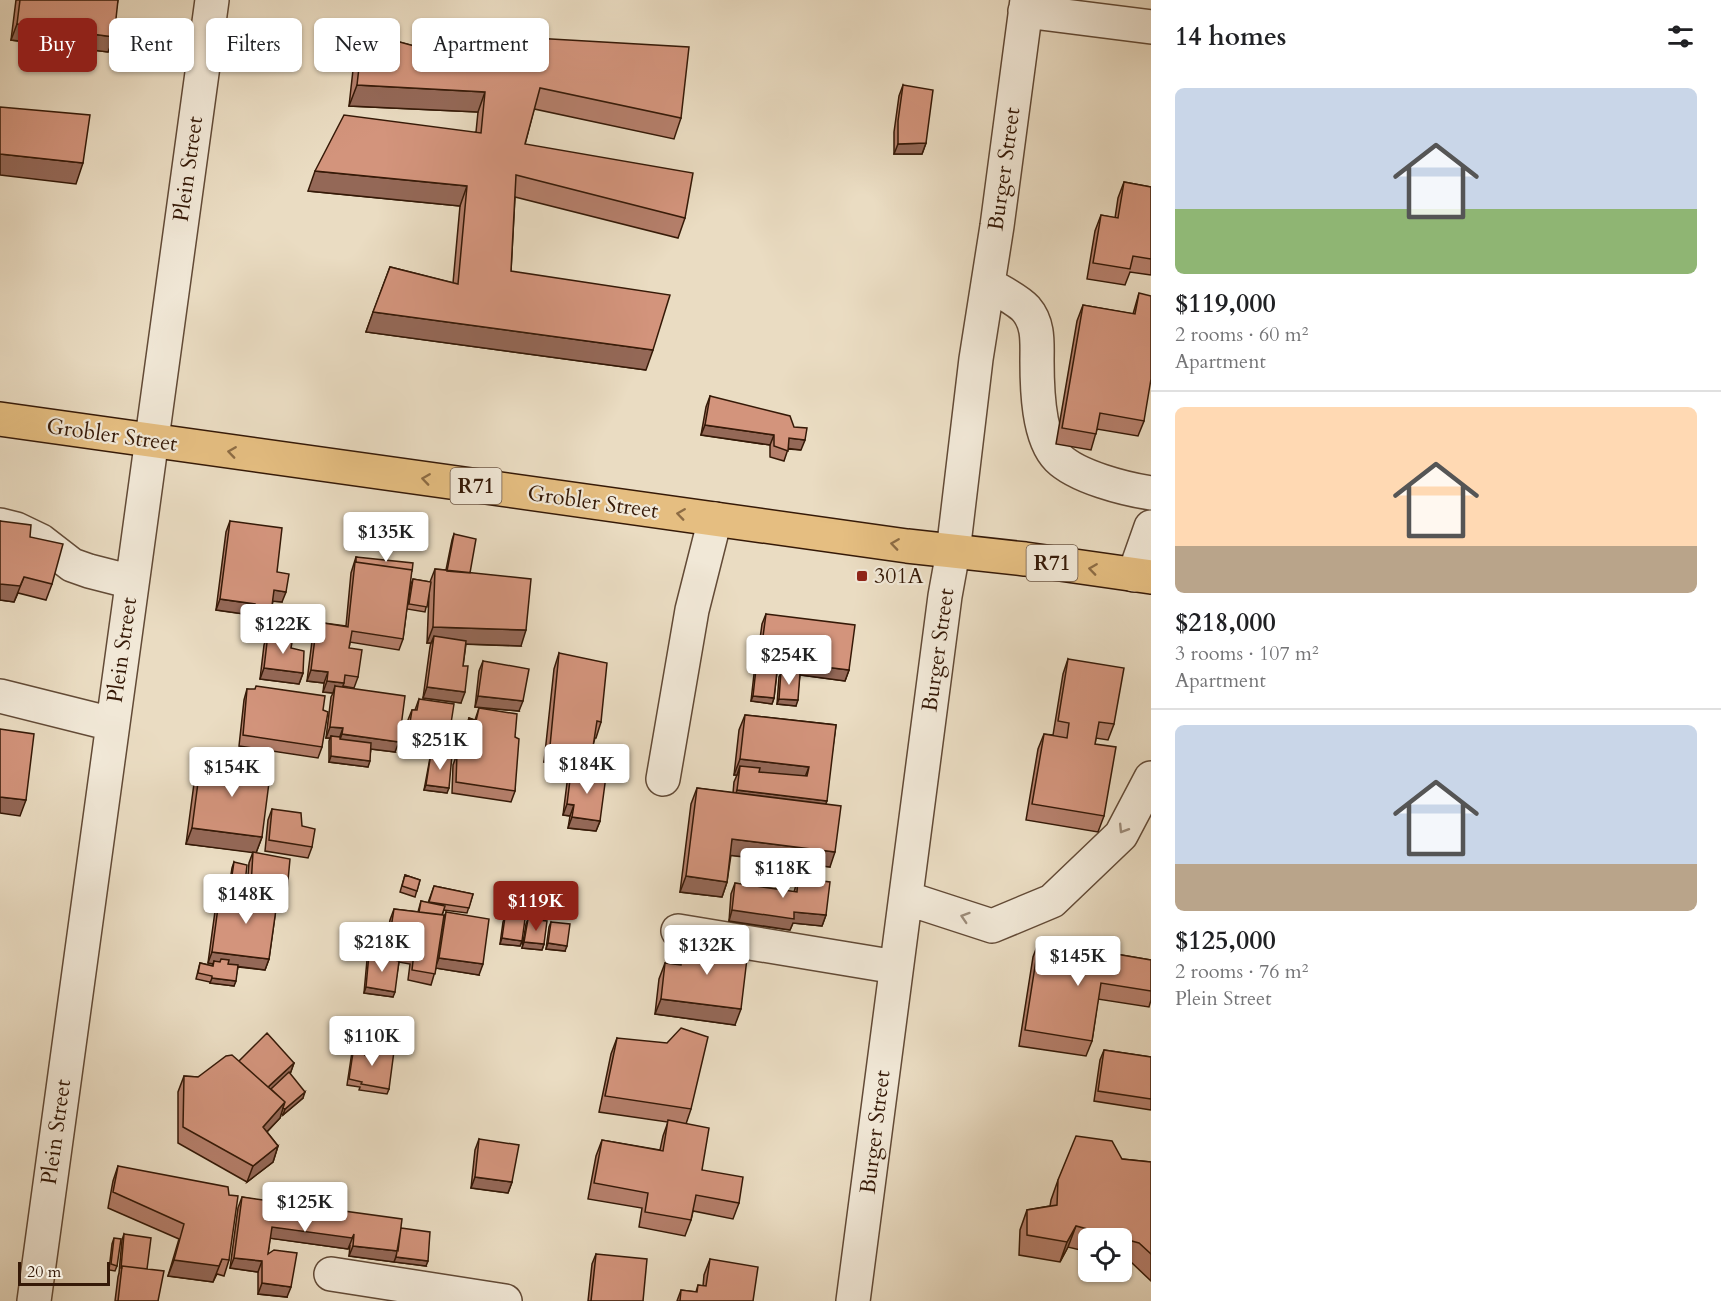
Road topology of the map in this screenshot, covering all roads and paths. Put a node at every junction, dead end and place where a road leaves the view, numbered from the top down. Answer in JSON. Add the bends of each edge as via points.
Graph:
{"nodes":[{"id":1,"x":212,"y":0,"type":"edge"},
{"id":2,"x":1026,"y":5,"type":"edge"},
{"id":3,"x":1151,"y":27,"type":"edge"},
{"id":4,"x":988,"y":284,"type":"junction"},
{"id":5,"x":0,"y":419,"type":"edge"},
{"id":6,"x":151,"y":441,"type":"junction"},
{"id":7,"x":1151,"y":493,"type":"edge"},
{"id":8,"x":715,"y":519,"type":"junction"},
{"id":9,"x":0,"y":525,"type":"edge"},
{"id":10,"x":1151,"y":527,"type":"edge"},
{"id":11,"x":953,"y":552,"type":"junction"},
{"id":12,"x":1143,"y":576,"type":"edge"},
{"id":13,"x":132,"y":582,"type":"junction"},
{"id":14,"x":0,"y":696,"type":"edge"},
{"id":15,"x":112,"y":724,"type":"junction"},
{"id":16,"x":1151,"y":778,"type":"edge"},
{"id":17,"x":663,"y":779,"type":"dead end"},
{"id":18,"x":906,"y":898,"type":"junction"},
{"id":19,"x":678,"y":931,"type":"dead end"},
{"id":20,"x":896,"y":967,"type":"junction"},
{"id":21,"x":331,"y":1274,"type":"dead end"},
{"id":22,"x":33,"y":1301,"type":"edge"},
{"id":23,"x":505,"y":1301,"type":"edge"},
{"id":24,"x":853,"y":1301,"type":"edge"}],
"edges":[{"from":1,"to":6,"type":"street","name":"Plein Street"},
{"from":2,"to":3,"type":"street"},
{"from":2,"to":4,"type":"street","name":"Burger Street"},
{"from":4,"to":7,"type":"street","via":[[1025,308],[1034,322],[1041,415],[1046,439],[1058,458],[1076,470]]},
{"from":4,"to":11,"type":"street","name":"Burger Street"},
{"from":5,"to":6,"type":"main road","name":"Grobler Street","number":"R71"},
{"from":8,"to":6,"type":"main road","name":"Grobler Street","number":"R71","one_way":true},
{"from":6,"to":13,"type":"street","name":"Plein Street"},
{"from":11,"to":8,"type":"main road","name":"Grobler Street","number":"R71","one_way":true},
{"from":8,"to":17,"type":"street","via":[[692,610]]},
{"from":9,"to":13,"type":"street","via":[[41,541],[72,565]]},
{"from":10,"to":12,"type":"street"},
{"from":12,"to":11,"type":"main road","name":"Grobler Street","number":"R71","one_way":true},
{"from":11,"to":18,"type":"street","name":"Burger Street"},
{"from":13,"to":15,"type":"street","name":"Plein Street"},
{"from":14,"to":15,"type":"street"},
{"from":15,"to":22,"type":"street","name":"Plein Street"},
{"from":16,"to":18,"type":"street","one_way":true,"via":[[1121,835],[1052,901],[992,926]]},
{"from":18,"to":20,"type":"street","name":"Burger Street"},
{"from":19,"to":20,"type":"street"},
{"from":20,"to":24,"type":"street","name":"Burger Street"},
{"from":21,"to":23,"type":"street"}]}
